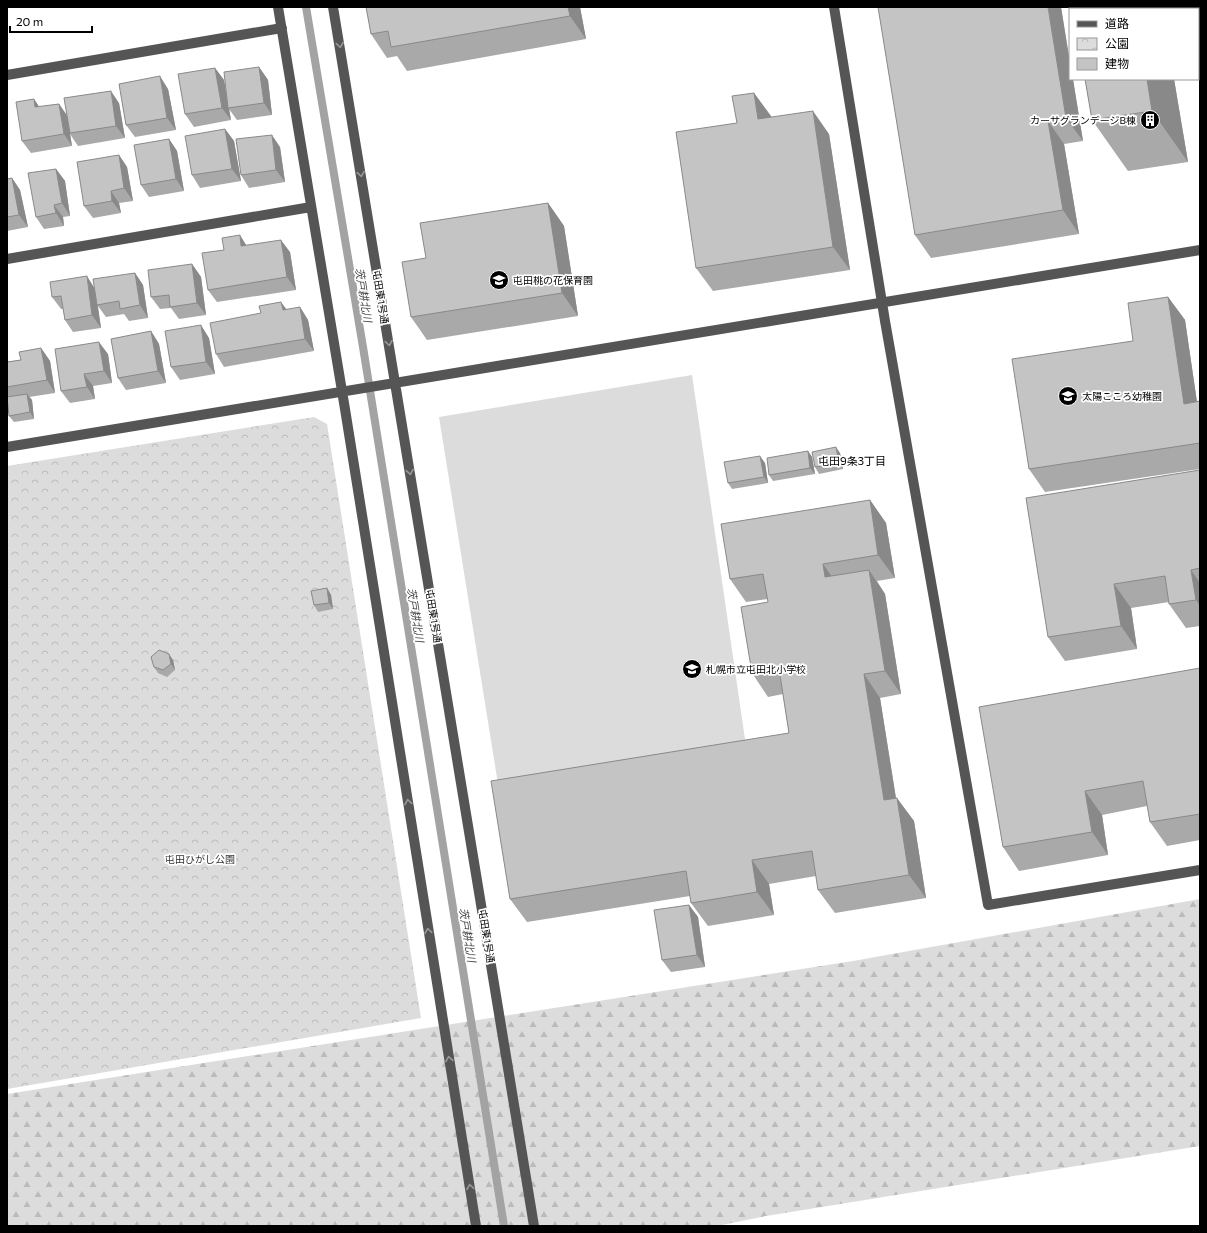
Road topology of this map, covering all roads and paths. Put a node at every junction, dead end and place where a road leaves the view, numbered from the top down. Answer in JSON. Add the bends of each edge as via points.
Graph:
{"nodes":[{"id":1,"x":278,"y":7,"type":"edge"},
{"id":2,"x":333,"y":7,"type":"edge"},
{"id":3,"x":834,"y":7,"type":"edge"},
{"id":4,"x":282,"y":28,"type":"junction"},
{"id":5,"x":7,"y":74,"type":"edge"},
{"id":6,"x":312,"y":207,"type":"junction"},
{"id":7,"x":1200,"y":250,"type":"edge"},
{"id":8,"x":7,"y":259,"type":"edge"},
{"id":9,"x":882,"y":302,"type":"junction"},
{"id":10,"x":395,"y":382,"type":"junction"},
{"id":11,"x":342,"y":391,"type":"junction"},
{"id":12,"x":7,"y":447,"type":"edge"},
{"id":13,"x":1200,"y":870,"type":"edge"},
{"id":14,"x":476,"y":1226,"type":"edge"},
{"id":15,"x":534,"y":1226,"type":"edge"}],
"edges":[{"from":1,"to":4,"type":"street"},
{"from":2,"to":10,"type":"street","name":"屯田東1号通","one_way":true},
{"from":3,"to":9,"type":"street"},
{"from":4,"to":5,"type":"street"},
{"from":4,"to":6,"type":"street"},
{"from":6,"to":8,"type":"street"},
{"from":6,"to":11,"type":"street"},
{"from":7,"to":9,"type":"street"},
{"from":9,"to":10,"type":"street"},
{"from":9,"to":13,"type":"street","via":[[988,905]]},
{"from":10,"to":11,"type":"street"},
{"from":10,"to":15,"type":"street","name":"屯田東1号通","one_way":true},
{"from":11,"to":12,"type":"street"},
{"from":14,"to":11,"type":"street","one_way":true}]}
